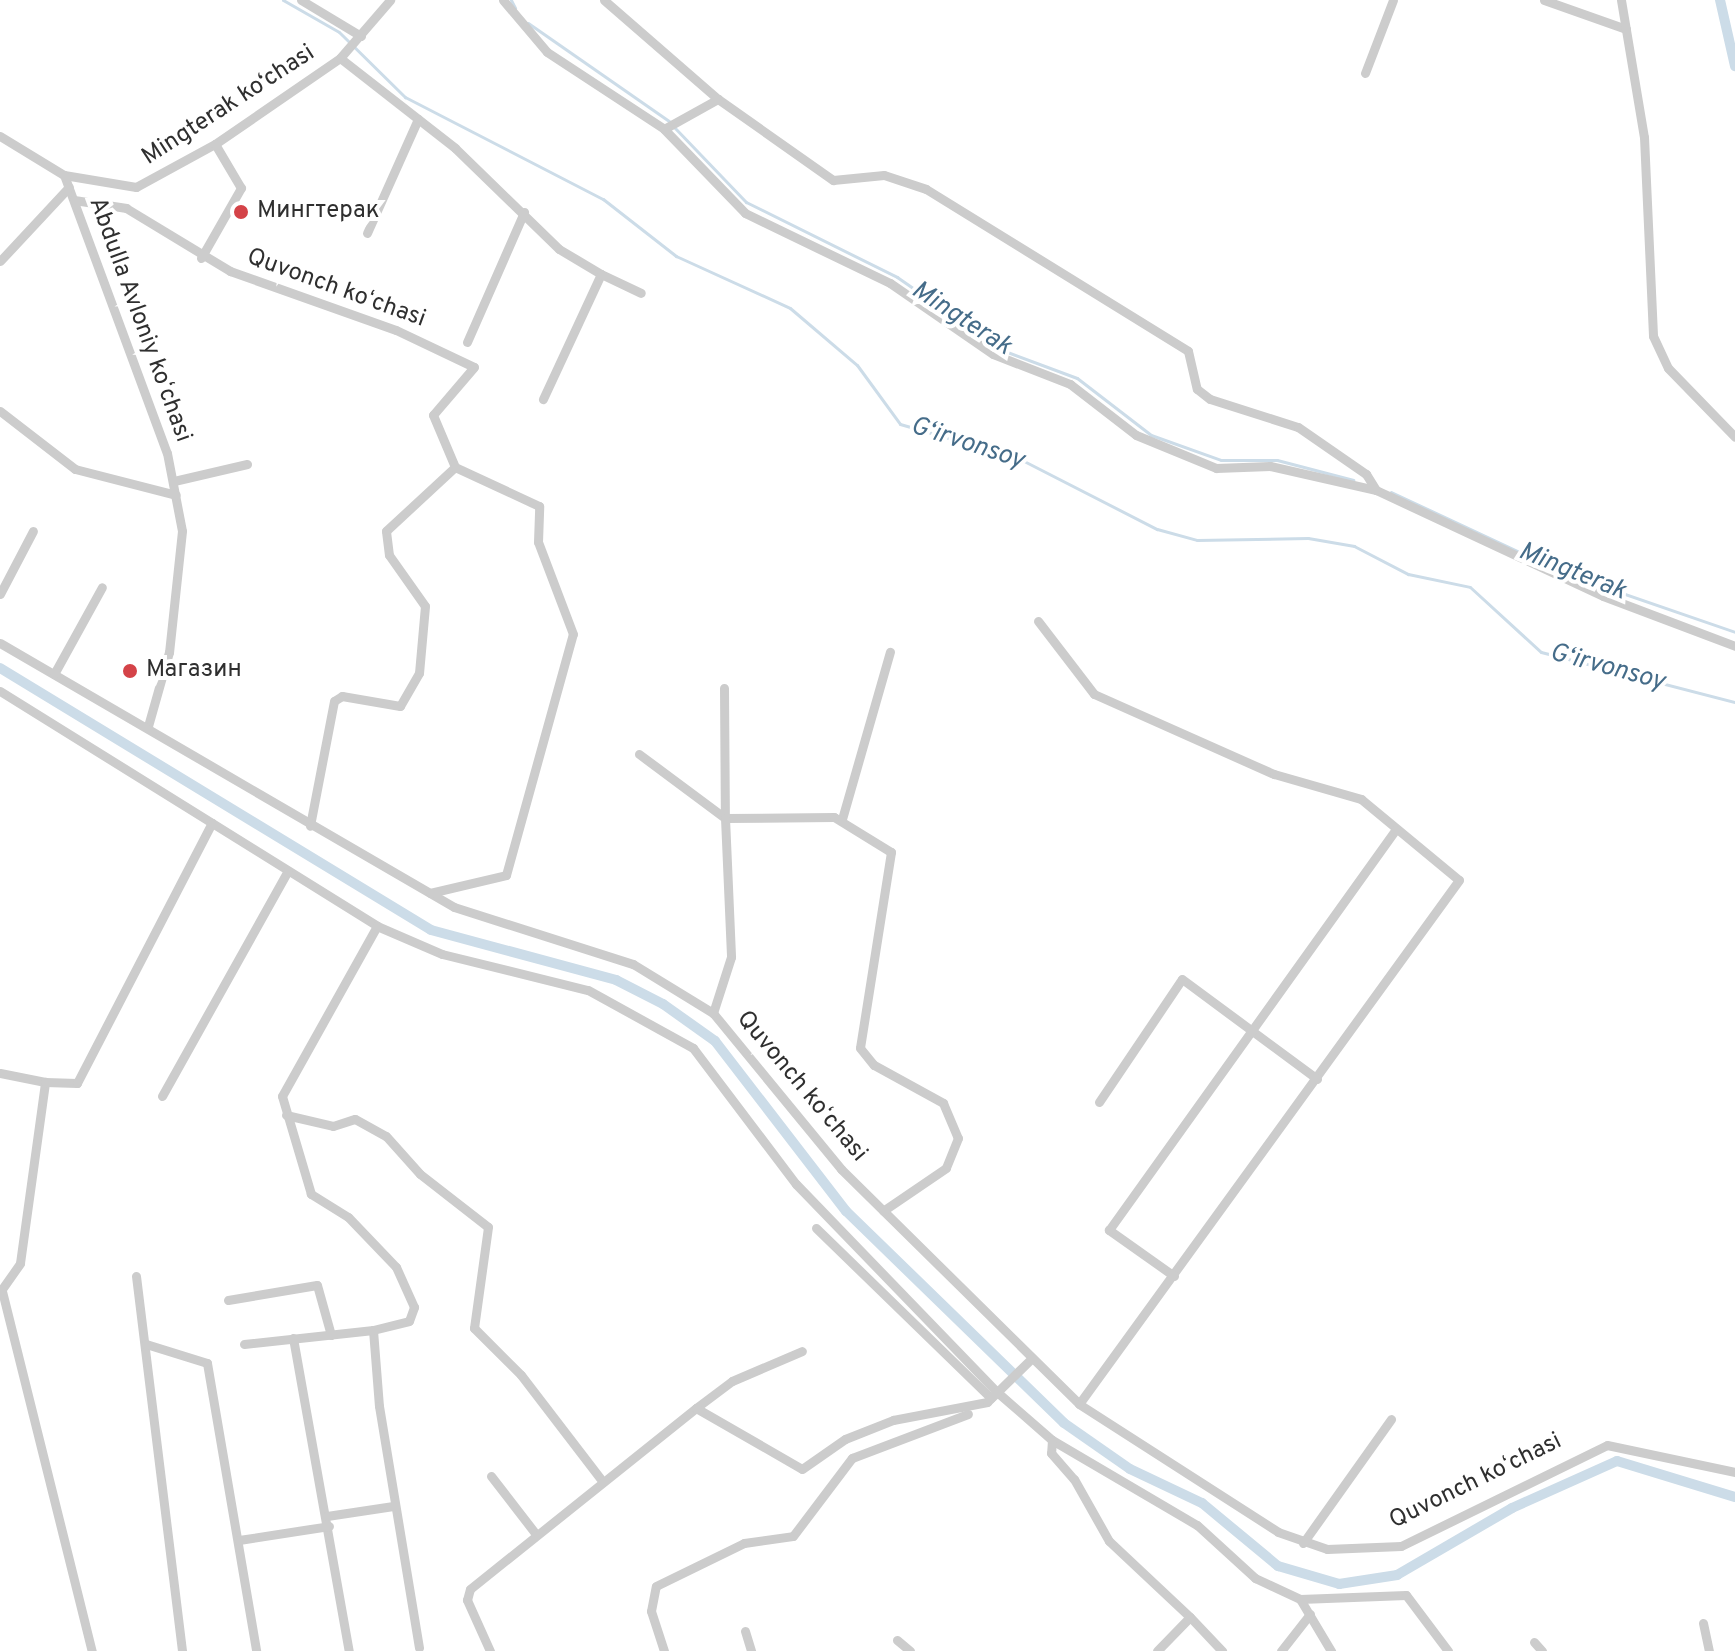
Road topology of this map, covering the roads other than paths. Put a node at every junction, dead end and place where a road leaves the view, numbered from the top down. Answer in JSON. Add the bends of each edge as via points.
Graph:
{"nodes":[{"id":1,"x":301,"y":0,"type":"edge"},
{"id":2,"x":390,"y":0,"type":"edge"},
{"id":3,"x":503,"y":0,"type":"edge"},
{"id":4,"x":604,"y":0,"type":"edge"},
{"id":5,"x":1393,"y":0,"type":"edge"},
{"id":6,"x":1544,"y":0,"type":"edge"},
{"id":7,"x":1621,"y":0,"type":"edge"},
{"id":8,"x":1626,"y":29,"type":"junction"},
{"id":9,"x":361,"y":36,"type":"junction"},
{"id":10,"x":343,"y":55,"type":"junction"},
{"id":11,"x":1365,"y":73,"type":"dead end"},
{"id":12,"x":718,"y":99,"type":"junction"},
{"id":13,"x":418,"y":119,"type":"junction"},
{"id":14,"x":667,"y":128,"type":"junction"},
{"id":15,"x":0,"y":136,"type":"edge"},
{"id":16,"x":215,"y":144,"type":"junction"},
{"id":17,"x":64,"y":175,"type":"junction"},
{"id":18,"x":69,"y":187,"type":"junction"},
{"id":19,"x":74,"y":200,"type":"junction"},
{"id":20,"x":524,"y":212,"type":"junction"},
{"id":21,"x":367,"y":233,"type":"dead end"},
{"id":22,"x":201,"y":258,"type":"junction"},
{"id":23,"x":0,"y":261,"type":"edge"},
{"id":24,"x":601,"y":274,"type":"junction"},
{"id":25,"x":641,"y":293,"type":"dead end"},
{"id":26,"x":467,"y":342,"type":"dead end"},
{"id":27,"x":543,"y":399,"type":"dead end"},
{"id":28,"x":0,"y":411,"type":"edge"},
{"id":29,"x":1735,"y":437,"type":"edge"},
{"id":30,"x":247,"y":464,"type":"dead end"},
{"id":31,"x":455,"y":467,"type":"junction"},
{"id":32,"x":174,"y":481,"type":"junction"},
{"id":33,"x":1376,"y":490,"type":"junction"},
{"id":34,"x":176,"y":495,"type":"junction"},
{"id":35,"x":33,"y":531,"type":"dead end"},
{"id":36,"x":102,"y":587,"type":"dead end"},
{"id":37,"x":0,"y":594,"type":"edge"},
{"id":38,"x":1038,"y":621,"type":"dead end"},
{"id":39,"x":0,"y":643,"type":"edge"},
{"id":40,"x":1735,"y":646,"type":"edge"},
{"id":41,"x":890,"y":652,"type":"dead end"},
{"id":42,"x":54,"y":674,"type":"junction"},
{"id":43,"x":724,"y":688,"type":"dead end"},
{"id":44,"x":0,"y":691,"type":"edge"},
{"id":45,"x":148,"y":726,"type":"junction"},
{"id":46,"x":639,"y":754,"type":"dead end"},
{"id":47,"x":725,"y":818,"type":"junction"},
{"id":48,"x":842,"y":819,"type":"junction"},
{"id":49,"x":212,"y":823,"type":"junction"},
{"id":50,"x":310,"y":826,"type":"junction"},
{"id":51,"x":1395,"y":830,"type":"junction"},
{"id":52,"x":288,"y":871,"type":"junction"},
{"id":53,"x":430,"y":893,"type":"junction"},
{"id":54,"x":377,"y":926,"type":"junction"},
{"id":55,"x":713,"y":1013,"type":"junction"},
{"id":56,"x":1253,"y":1029,"type":"junction"},
{"id":57,"x":0,"y":1073,"type":"edge"},
{"id":58,"x":1317,"y":1079,"type":"junction"},
{"id":59,"x":45,"y":1082,"type":"junction"},
{"id":60,"x":162,"y":1096,"type":"dead end"},
{"id":61,"x":1099,"y":1102,"type":"dead end"},
{"id":62,"x":286,"y":1115,"type":"junction"},
{"id":63,"x":883,"y":1211,"type":"junction"},
{"id":64,"x":816,"y":1228,"type":"dead end"},
{"id":65,"x":136,"y":1276,"type":"dead end"},
{"id":66,"x":1174,"y":1276,"type":"junction"},
{"id":67,"x":1,"y":1291,"type":"edge"},
{"id":68,"x":228,"y":1300,"type":"dead end"},
{"id":69,"x":373,"y":1330,"type":"junction"},
{"id":70,"x":331,"y":1335,"type":"junction"},
{"id":71,"x":293,"y":1338,"type":"junction"},
{"id":72,"x":146,"y":1344,"type":"junction"},
{"id":73,"x":244,"y":1344,"type":"dead end"},
{"id":74,"x":802,"y":1351,"type":"dead end"},
{"id":75,"x":1032,"y":1358,"type":"junction"},
{"id":76,"x":992,"y":1397,"type":"junction"},
{"id":77,"x":1079,"y":1404,"type":"junction"},
{"id":78,"x":696,"y":1408,"type":"junction"},
{"id":79,"x":1391,"y":1419,"type":"dead end"},
{"id":80,"x":1052,"y":1440,"type":"junction"},
{"id":81,"x":1735,"y":1472,"type":"edge"},
{"id":82,"x":491,"y":1476,"type":"dead end"},
{"id":83,"x":600,"y":1478,"type":"junction"},
{"id":84,"x":393,"y":1506,"type":"junction"},
{"id":85,"x":328,"y":1521,"type":"junction"},
{"id":86,"x":535,"y":1533,"type":"junction"},
{"id":87,"x":239,"y":1540,"type":"junction"},
{"id":88,"x":1303,"y":1543,"type":"junction"},
{"id":89,"x":1300,"y":1599,"type":"junction"},
{"id":90,"x":1310,"y":1614,"type":"junction"},
{"id":91,"x":1190,"y":1617,"type":"junction"},
{"id":92,"x":1703,"y":1623,"type":"dead end"},
{"id":93,"x":745,"y":1631,"type":"dead end"},
{"id":94,"x":897,"y":1640,"type":"dead end"},
{"id":95,"x":1534,"y":1642,"type":"dead end"},
{"id":96,"x":419,"y":1648,"type":"dead end"},
{"id":97,"x":92,"y":1651,"type":"edge"},
{"id":98,"x":182,"y":1651,"type":"edge"},
{"id":99,"x":256,"y":1651,"type":"edge"},
{"id":100,"x":349,"y":1651,"type":"edge"},
{"id":101,"x":490,"y":1651,"type":"edge"},
{"id":102,"x":664,"y":1651,"type":"edge"},
{"id":103,"x":751,"y":1651,"type":"edge"},
{"id":104,"x":910,"y":1651,"type":"edge"},
{"id":105,"x":1157,"y":1651,"type":"edge"},
{"id":106,"x":1222,"y":1651,"type":"edge"},
{"id":107,"x":1281,"y":1651,"type":"edge"},
{"id":108,"x":1331,"y":1651,"type":"edge"},
{"id":109,"x":1448,"y":1651,"type":"edge"},
{"id":110,"x":1542,"y":1651,"type":"edge"},
{"id":111,"x":1709,"y":1651,"type":"edge"}],
"edges":[{"from":1,"to":9,"type":"street"},
{"from":2,"to":9,"type":"street","name":"Mingterak ko‘chasi"},
{"from":3,"to":14,"type":"street","via":[[547,52]]},
{"from":4,"to":12,"type":"street"},
{"from":5,"to":11,"type":"street"},
{"from":6,"to":8,"type":"street"},
{"from":7,"to":8,"type":"street"},
{"from":8,"to":29,"type":"street","via":[[1644,137],[1653,336],[1668,368]]},
{"from":9,"to":10,"type":"street","name":"Mingterak ko‘chasi"},
{"from":10,"to":13,"type":"street"},
{"from":10,"to":16,"type":"street","name":"Mingterak ko‘chasi"},
{"from":12,"to":14,"type":"street"},
{"from":12,"to":33,"type":"street","via":[[833,180],[859,173],[911,182],[1004,234],[1188,351],[1197,389],[1210,399],[1298,427],[1366,474]]},
{"from":13,"to":20,"type":"street"},
{"from":13,"to":21,"type":"street"},
{"from":14,"to":33,"type":"street","via":[[745,213],[890,283],[993,354],[1070,384],[1136,435],[1216,468],[1288,468]]},
{"from":15,"to":17,"type":"street"},
{"from":16,"to":17,"type":"street","name":"Mingterak ko‘chasi","via":[[136,187]]},
{"from":16,"to":22,"type":"street","via":[[241,188]]},
{"from":17,"to":18,"type":"street","name":"Abdulla Avloniy koʻchasi"},
{"from":18,"to":19,"type":"street","name":"Abdulla Avloniy koʻchasi"},
{"from":18,"to":23,"type":"street"},
{"from":19,"to":22,"type":"street","name":"Quvonch koʻchasi","via":[[126,208]]},
{"from":19,"to":32,"type":"street","name":"Abdulla Avloniy koʻchasi"},
{"from":20,"to":24,"type":"street","via":[[559,249]]},
{"from":20,"to":26,"type":"street"},
{"from":22,"to":31,"type":"street","name":"Quvonch koʻchasi","via":[[463,358],[472,373],[433,415]]},
{"from":24,"to":25,"type":"street"},
{"from":24,"to":27,"type":"street"},
{"from":28,"to":34,"type":"street","via":[[75,469]]},
{"from":30,"to":32,"type":"street","name":"Abdulla Avloniy koʻchasi"},
{"from":31,"to":50,"type":"street","via":[[386,531],[389,555],[425,606],[419,673],[400,706],[342,696],[334,701]]},
{"from":31,"to":53,"type":"street","via":[[539,506],[538,542],[573,634],[506,875]]},
{"from":32,"to":34,"type":"street","name":"Abdulla Avloniy koʻchasi"},
{"from":33,"to":40,"type":"street","via":[[1603,596]]},
{"from":34,"to":45,"type":"street","name":"Abdulla Avloniy koʻchasi","via":[[180,581],[158,705]]},
{"from":35,"to":37,"type":"street"},
{"from":36,"to":42,"type":"street"},
{"from":38,"to":51,"type":"street","via":[[1094,694],[1274,774],[1361,799]]},
{"from":39,"to":42,"type":"street","name":"Quvonch koʻchasi"},
{"from":41,"to":48,"type":"street"},
{"from":42,"to":45,"type":"street","name":"Quvonch koʻchasi"},
{"from":43,"to":47,"type":"street"},
{"from":44,"to":49,"type":"street"},
{"from":45,"to":50,"type":"street","name":"Quvonch koʻchasi"},
{"from":46,"to":47,"type":"street"},
{"from":47,"to":48,"type":"street"},
{"from":47,"to":55,"type":"street","via":[[731,957]]},
{"from":48,"to":63,"type":"street","via":[[891,852],[860,1048],[874,1065],[943,1103],[958,1138],[946,1168]]},
{"from":49,"to":52,"type":"street"},
{"from":49,"to":59,"type":"street","via":[[77,1083]]},
{"from":50,"to":53,"type":"street","name":"Quvonch koʻchasi"},
{"from":51,"to":56,"type":"street"},
{"from":51,"to":58,"type":"street","via":[[1459,880]]},
{"from":52,"to":54,"type":"street"},
{"from":52,"to":60,"type":"street"},
{"from":53,"to":55,"type":"street","name":"Quvonch koʻchasi","via":[[633,964]]},
{"from":54,"to":62,"type":"street","via":[[282,1096]]},
{"from":54,"to":76,"type":"street","via":[[442,954],[588,990],[693,1048],[796,1184]]},
{"from":55,"to":63,"type":"street","name":"Quvonch koʻchasi"},
{"from":56,"to":58,"type":"street"},
{"from":56,"to":61,"type":"street","via":[[1182,979]]},
{"from":56,"to":66,"type":"street","via":[[1109,1230]]},
{"from":57,"to":59,"type":"street"},
{"from":58,"to":66,"type":"street"},
{"from":59,"to":67,"type":"street","via":[[20,1263]]},
{"from":62,"to":69,"type":"street","via":[[311,1194],[348,1217],[407,1283],[414,1307],[409,1321]]},
{"from":62,"to":83,"type":"street","via":[[333,1126],[355,1119],[386,1136],[420,1174],[488,1227],[474,1328],[521,1375]]},
{"from":63,"to":75,"type":"street","name":"Quvonch koʻchasi"},
{"from":64,"to":76,"type":"street"},
{"from":65,"to":72,"type":"street"},
{"from":66,"to":77,"type":"street"},
{"from":67,"to":97,"type":"street"},
{"from":68,"to":70,"type":"street","via":[[317,1285]]},
{"from":69,"to":70,"type":"street"},
{"from":69,"to":84,"type":"street"},
{"from":70,"to":71,"type":"street"},
{"from":71,"to":73,"type":"street"},
{"from":71,"to":85,"type":"street"},
{"from":72,"to":87,"type":"street","via":[[207,1363]]},
{"from":72,"to":98,"type":"street"},
{"from":74,"to":78,"type":"street","via":[[732,1381]]},
{"from":75,"to":76,"type":"street"},
{"from":75,"to":77,"type":"street","name":"Quvonch koʻchasi"},
{"from":76,"to":78,"type":"street","via":[[893,1420],[845,1439],[802,1469]]},
{"from":76,"to":80,"type":"street"},
{"from":76,"to":102,"type":"street","via":[[852,1458],[793,1536],[744,1543],[656,1586],[651,1611]]},
{"from":77,"to":88,"type":"street","name":"Quvonch koʻchasi"},
{"from":78,"to":83,"type":"street"},
{"from":79,"to":88,"type":"street"},
{"from":80,"to":89,"type":"street","via":[[1197,1525],[1255,1578]]},
{"from":80,"to":91,"type":"street","via":[[1051,1453],[1109,1541]]},
{"from":81,"to":88,"type":"street","name":"Quvonch koʻchasi","via":[[1607,1445],[1401,1546],[1354,1550]]},
{"from":82,"to":86,"type":"street"},
{"from":83,"to":86,"type":"street"},
{"from":84,"to":85,"type":"street"},
{"from":84,"to":96,"type":"street"},
{"from":85,"to":87,"type":"street"},
{"from":85,"to":100,"type":"street"},
{"from":86,"to":101,"type":"street","via":[[470,1589],[467,1600]]},
{"from":87,"to":99,"type":"street"},
{"from":89,"to":90,"type":"street"},
{"from":89,"to":109,"type":"street","via":[[1406,1595]]},
{"from":90,"to":107,"type":"street"},
{"from":90,"to":108,"type":"street"},
{"from":91,"to":105,"type":"street"},
{"from":91,"to":106,"type":"street"},
{"from":92,"to":111,"type":"street"},
{"from":93,"to":103,"type":"street"},
{"from":94,"to":104,"type":"street"},
{"from":95,"to":110,"type":"street"}]}
